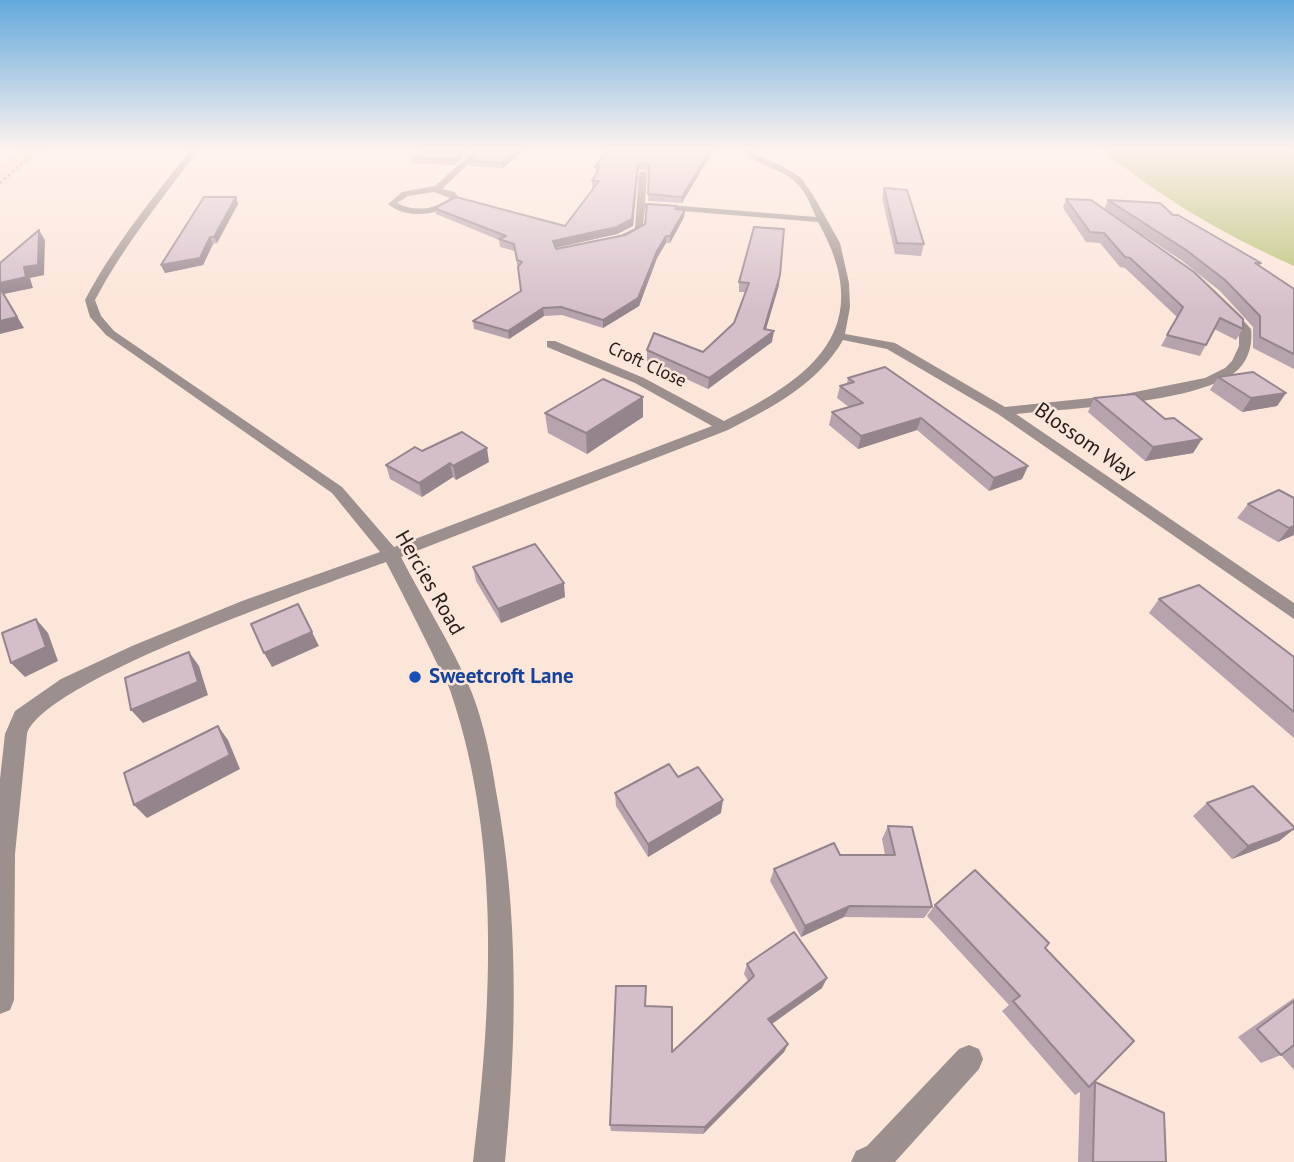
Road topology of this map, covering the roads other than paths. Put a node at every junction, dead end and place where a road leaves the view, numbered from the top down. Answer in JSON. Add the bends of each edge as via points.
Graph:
{"nodes":[{"id":1,"x":155,"y":203,"type":"edge"},
{"id":2,"x":393,"y":203,"type":"edge"},
{"id":3,"x":449,"y":203,"type":"edge"},
{"id":4,"x":815,"y":203,"type":"edge"},
{"id":5,"x":639,"y":205,"type":"joint"},
{"id":6,"x":822,"y":220,"type":"junction"},
{"id":7,"x":609,"y":241,"type":"edge"},
{"id":8,"x":1221,"y":303,"type":"edge"},
{"id":9,"x":838,"y":335,"type":"junction"},
{"id":10,"x":551,"y":344,"type":"dead end"},
{"id":11,"x":1003,"y":411,"type":"junction"},
{"id":12,"x":723,"y":427,"type":"junction"},
{"id":13,"x":391,"y":555,"type":"junction"},
{"id":14,"x":1294,"y":612,"type":"edge"},
{"id":15,"x":0,"y":1000,"type":"edge"},
{"id":16,"x":969,"y":1059,"type":"dead end"},
{"id":17,"x":489,"y":1162,"type":"edge"},
{"id":18,"x":867,"y":1162,"type":"edge"}],
"edges":[{"from":1,"to":13,"type":"street","name":"Hercies Road","via":[[102,275],[90,300],[96,317],[110,333],[337,490]]},
{"from":2,"to":3,"type":"street","via":[[420,211]]},
{"from":4,"to":6,"type":"street"},
{"from":5,"to":6,"type":"street"},
{"from":5,"to":7,"type":"street","via":[[639,229]]},
{"from":6,"to":9,"type":"street","via":[[837,248],[844,286]]},
{"from":8,"to":11,"type":"street","via":[[1245,328],[1247,337],[1231,370],[1208,382],[1177,391]]},
{"from":9,"to":11,"type":"street","name":"Blossom Way","via":[[891,346]]},
{"from":9,"to":12,"type":"street","via":[[811,373],[763,407]]},
{"from":10,"to":12,"type":"street","name":"Croft Close","via":[[678,398]]},
{"from":11,"to":14,"type":"street","name":"Blossom Way"},
{"from":12,"to":13,"type":"street"},
{"from":13,"to":15,"type":"street","via":[[344,569],[139,651],[68,685],[22,717],[16,734],[3,855]]},
{"from":13,"to":17,"type":"street","name":"Hercies Road","via":[[462,694],[493,837],[502,944],[498,1080]]},
{"from":16,"to":18,"type":"street","via":[[878,1157]]}]}
